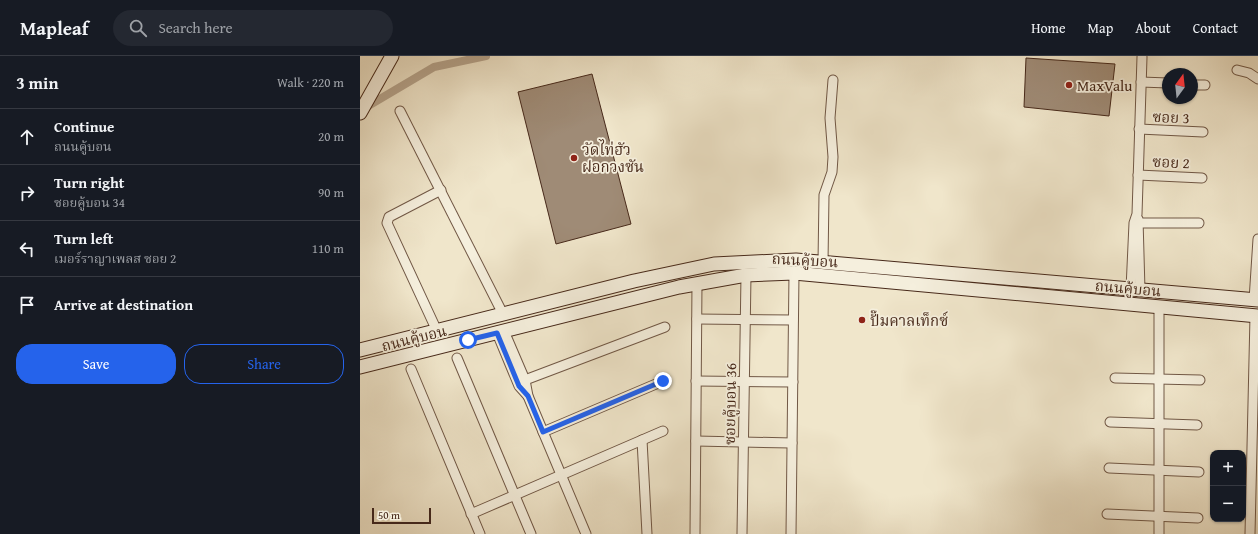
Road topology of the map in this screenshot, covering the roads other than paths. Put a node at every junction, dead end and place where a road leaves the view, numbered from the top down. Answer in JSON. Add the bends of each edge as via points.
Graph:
{"nodes":[{"id":1,"x":392,"y":56,"type":"edge"},
{"id":2,"x":1142,"y":57,"type":"edge"},
{"id":3,"x":1237,"y":70,"type":"dead end"},
{"id":4,"x":1258,"y":79,"type":"edge"},
{"id":5,"x":833,"y":80,"type":"dead end"},
{"id":6,"x":1141,"y":82,"type":"junction"},
{"id":7,"x":1162,"y":83,"type":"edge"},
{"id":8,"x":1198,"y":85,"type":"edge"},
{"id":9,"x":1205,"y":85,"type":"dead end"},
{"id":10,"x":400,"y":111,"type":"dead end"},
{"id":11,"x":360,"y":113,"type":"edge"},
{"id":12,"x":1139,"y":130,"type":"junction"},
{"id":13,"x":1203,"y":132,"type":"dead end"},
{"id":14,"x":1138,"y":175,"type":"junction"},
{"id":15,"x":1202,"y":178,"type":"dead end"},
{"id":16,"x":440,"y":190,"type":"junction"},
{"id":17,"x":1137,"y":220,"type":"junction"},
{"id":18,"x":1199,"y":224,"type":"dead end"},
{"id":19,"x":1258,"y":239,"type":"edge"},
{"id":20,"x":823,"y":263,"type":"junction"},
{"id":21,"x":920,"y":271,"type":"junction"},
{"id":22,"x":794,"y":273,"type":"junction"},
{"id":23,"x":746,"y":275,"type":"junction"},
{"id":24,"x":698,"y":283,"type":"junction"},
{"id":25,"x":918,"y":284,"type":"junction"},
{"id":26,"x":1136,"y":289,"type":"junction"},
{"id":27,"x":1256,"y":300,"type":"edge"},
{"id":28,"x":1159,"y":307,"type":"junction"},
{"id":29,"x":503,"y":314,"type":"junction"},
{"id":30,"x":1256,"y":316,"type":"edge"},
{"id":31,"x":697,"y":319,"type":"junction"},
{"id":32,"x":745,"y":319,"type":"junction"},
{"id":33,"x":793,"y":320,"type":"junction"},
{"id":34,"x":665,"y":327,"type":"dead end"},
{"id":35,"x":437,"y":331,"type":"junction"},
{"id":36,"x":500,"y":332,"type":"junction"},
{"id":37,"x":360,"y":350,"type":"edge"},
{"id":38,"x":457,"y":358,"type":"dead end"},
{"id":39,"x":360,"y":367,"type":"edge"},
{"id":40,"x":411,"y":369,"type":"dead end"},
{"id":41,"x":1115,"y":378,"type":"dead end"},
{"id":42,"x":1160,"y":379,"type":"junction"},
{"id":43,"x":525,"y":380,"type":"junction"},
{"id":44,"x":1200,"y":380,"type":"dead end"},
{"id":45,"x":663,"y":381,"type":"dead end"},
{"id":46,"x":696,"y":381,"type":"junction"},
{"id":47,"x":745,"y":382,"type":"junction"},
{"id":48,"x":793,"y":382,"type":"junction"},
{"id":49,"x":528,"y":396,"type":"junction"},
{"id":50,"x":1110,"y":422,"type":"dead end"},
{"id":51,"x":1159,"y":424,"type":"junction"},
{"id":52,"x":1197,"y":425,"type":"dead end"},
{"id":53,"x":663,"y":431,"type":"dead end"},
{"id":54,"x":543,"y":432,"type":"junction"},
{"id":55,"x":642,"y":440,"type":"junction"},
{"id":56,"x":696,"y":441,"type":"junction"},
{"id":57,"x":744,"y":441,"type":"junction"},
{"id":58,"x":792,"y":442,"type":"junction"},
{"id":59,"x":1109,"y":468,"type":"dead end"},
{"id":60,"x":1159,"y":470,"type":"junction"},
{"id":61,"x":1199,"y":472,"type":"dead end"},
{"id":62,"x":561,"y":475,"type":"junction"},
{"id":63,"x":515,"y":496,"type":"junction"},
{"id":64,"x":471,"y":514,"type":"junction"},
{"id":65,"x":1107,"y":514,"type":"dead end"},
{"id":66,"x":1159,"y":515,"type":"junction"},
{"id":67,"x":1198,"y":518,"type":"dead end"},
{"id":68,"x":480,"y":534,"type":"edge"},
{"id":69,"x":531,"y":534,"type":"edge"},
{"id":70,"x":586,"y":534,"type":"edge"},
{"id":71,"x":647,"y":534,"type":"edge"},
{"id":72,"x":695,"y":534,"type":"edge"},
{"id":73,"x":742,"y":534,"type":"edge"},
{"id":74,"x":791,"y":534,"type":"edge"},
{"id":75,"x":1159,"y":534,"type":"edge"},
{"id":76,"x":1250,"y":534,"type":"edge"}],
"edges":[{"from":1,"to":11,"type":"main road"},
{"from":2,"to":6,"type":"street"},
{"from":3,"to":4,"type":"street"},
{"from":5,"to":20,"type":"street","via":[[830,130],[833,157],[832,172],[824,195]]},
{"from":6,"to":7,"type":"street"},
{"from":6,"to":12,"type":"street"},
{"from":8,"to":9,"type":"street"},
{"from":10,"to":16,"type":"street"},
{"from":12,"to":13,"type":"street","name":"ซอย 3"},
{"from":12,"to":14,"type":"street"},
{"from":14,"to":15,"type":"street","name":"ซอย 2"},
{"from":14,"to":17,"type":"street"},
{"from":16,"to":29,"type":"street"},
{"from":16,"to":35,"type":"street","via":[[389,217],[387,223]]},
{"from":17,"to":18,"type":"street"},
{"from":17,"to":26,"type":"street"},
{"from":19,"to":27,"type":"street"},
{"from":20,"to":21,"type":"main road","name":"ถนนคู้บอน"},
{"from":20,"to":29,"type":"main road","name":"ถนนคู้บอน","via":[[796,260],[714,264]]},
{"from":21,"to":25,"type":"main road"},
{"from":21,"to":26,"type":"main road","name":"ถนนคู้บอน"},
{"from":22,"to":23,"type":"main road","name":"ถนนคู้บอน"},
{"from":22,"to":25,"type":"main road","name":"ถนนคู้บอน"},
{"from":22,"to":33,"type":"street"},
{"from":23,"to":24,"type":"main road","name":"ถนนคู้บอน"},
{"from":23,"to":32,"type":"street","name":"ซอยคู้บอน 36"},
{"from":24,"to":31,"type":"street"},
{"from":24,"to":36,"type":"main road","name":"ถนนคู้บอน"},
{"from":25,"to":28,"type":"main road","name":"ถนนคู้บอน"},
{"from":26,"to":27,"type":"main road","name":"ถนนคู้บอน"},
{"from":28,"to":30,"type":"main road","name":"ถนนคู้บอน"},
{"from":28,"to":42,"type":"street"},
{"from":29,"to":35,"type":"main road","name":"ถนนคู้บอน"},
{"from":30,"to":76,"type":"street"},
{"from":31,"to":32,"type":"street"},
{"from":31,"to":46,"type":"street"},
{"from":32,"to":33,"type":"street"},
{"from":32,"to":47,"type":"street","name":"ซอยคู้บอน 36"},
{"from":33,"to":48,"type":"street"},
{"from":34,"to":43,"type":"street"},
{"from":35,"to":37,"type":"main road","name":"ถนนคู้บอน"},
{"from":36,"to":39,"type":"main road","name":"ถนนคู้บอน"},
{"from":36,"to":43,"type":"street"},
{"from":36,"to":49,"type":"street","via":[[519,386]]},
{"from":38,"to":63,"type":"street"},
{"from":40,"to":64,"type":"street"},
{"from":41,"to":42,"type":"street"},
{"from":42,"to":44,"type":"street"},
{"from":42,"to":51,"type":"street"},
{"from":43,"to":49,"type":"street"},
{"from":45,"to":54,"type":"street"},
{"from":46,"to":47,"type":"street"},
{"from":46,"to":56,"type":"street"},
{"from":47,"to":48,"type":"street"},
{"from":47,"to":57,"type":"street","name":"ซอยคู้บอน 36"},
{"from":48,"to":58,"type":"street"},
{"from":49,"to":54,"type":"street"},
{"from":50,"to":51,"type":"street"},
{"from":51,"to":52,"type":"street"},
{"from":51,"to":60,"type":"street"},
{"from":53,"to":55,"type":"street"},
{"from":54,"to":62,"type":"street"},
{"from":55,"to":62,"type":"street"},
{"from":55,"to":71,"type":"street"},
{"from":56,"to":57,"type":"street"},
{"from":56,"to":72,"type":"street"},
{"from":57,"to":58,"type":"street"},
{"from":57,"to":73,"type":"street","name":"ซอยคู้บอน 36"},
{"from":58,"to":74,"type":"street"},
{"from":59,"to":60,"type":"street"},
{"from":60,"to":61,"type":"street"},
{"from":60,"to":66,"type":"street"},
{"from":62,"to":63,"type":"street"},
{"from":62,"to":70,"type":"street"},
{"from":63,"to":64,"type":"street"},
{"from":63,"to":69,"type":"street"},
{"from":64,"to":68,"type":"street"},
{"from":65,"to":66,"type":"street"},
{"from":66,"to":67,"type":"street"},
{"from":66,"to":75,"type":"street"}]}
